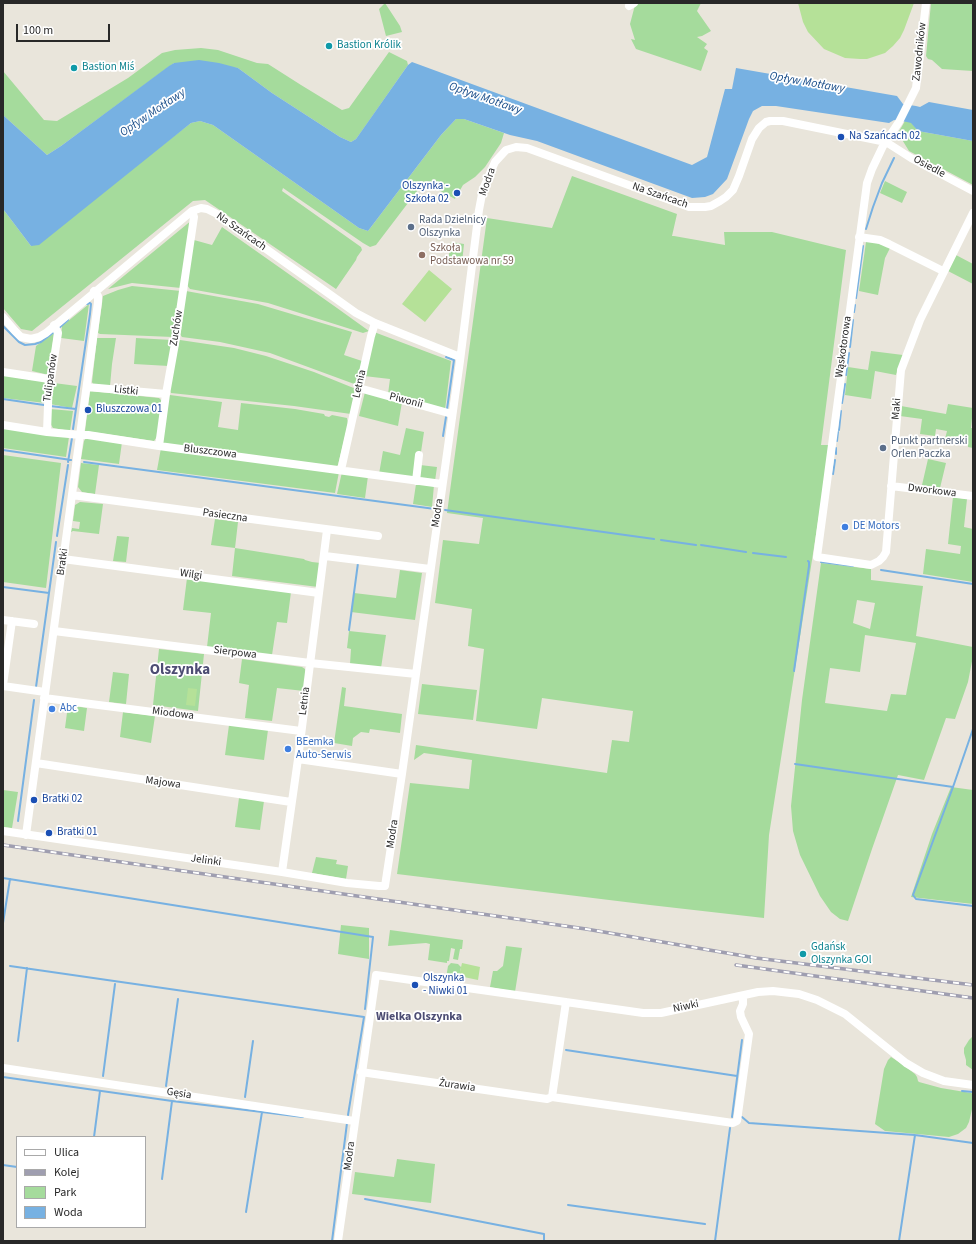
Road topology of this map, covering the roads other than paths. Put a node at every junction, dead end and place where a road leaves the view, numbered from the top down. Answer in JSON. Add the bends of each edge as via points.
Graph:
{"nodes":[{"id":1,"x":926,"y":3,"type":"edge"},
{"id":2,"x":886,"y":142,"type":"junction"},
{"id":3,"x":509,"y":149,"type":"joint"},
{"id":4,"x":973,"y":191,"type":"edge"},
{"id":5,"x":192,"y":211,"type":"junction"},
{"id":6,"x":973,"y":212,"type":"edge"},
{"id":7,"x":859,"y":237,"type":"junction"},
{"id":8,"x":943,"y":271,"type":"junction"},
{"id":9,"x":94,"y":291,"type":"junction"},
{"id":10,"x":3,"y":317,"type":"edge"},
{"id":11,"x":375,"y":323,"type":"junction"},
{"id":12,"x":54,"y":325,"type":"junction"},
{"id":13,"x":460,"y":357,"type":"junction"},
{"id":14,"x":3,"y":372,"type":"edge"},
{"id":15,"x":49,"y":379,"type":"junction"},
{"id":16,"x":87,"y":387,"type":"junction"},
{"id":17,"x":359,"y":388,"type":"junction"},
{"id":18,"x":166,"y":394,"type":"junction"},
{"id":19,"x":452,"y":414,"type":"junction"},
{"id":20,"x":3,"y":425,"type":"edge"},
{"id":21,"x":47,"y":432,"type":"junction"},
{"id":22,"x":80,"y":435,"type":"junction"},
{"id":23,"x":159,"y":446,"type":"junction"},
{"id":24,"x":419,"y":455,"type":"dead end"},
{"id":25,"x":341,"y":470,"type":"junction"},
{"id":26,"x":416,"y":481,"type":"junction"},
{"id":27,"x":442,"y":484,"type":"junction"},
{"id":28,"x":891,"y":486,"type":"junction"},
{"id":29,"x":72,"y":495,"type":"junction"},
{"id":30,"x":973,"y":496,"type":"edge"},
{"id":31,"x":328,"y":530,"type":"junction"},
{"id":32,"x":378,"y":536,"type":"dead end"},
{"id":33,"x":325,"y":556,"type":"junction"},
{"id":34,"x":817,"y":557,"type":"joint"},
{"id":35,"x":63,"y":559,"type":"junction"},
{"id":36,"x":430,"y":569,"type":"junction"},
{"id":37,"x":319,"y":593,"type":"junction"},
{"id":38,"x":7,"y":620,"type":"edge"},
{"id":39,"x":34,"y":624,"type":"dead end"},
{"id":40,"x":54,"y":631,"type":"junction"},
{"id":41,"x":310,"y":663,"type":"junction"},
{"id":42,"x":416,"y":674,"type":"junction"},
{"id":43,"x":3,"y":686,"type":"edge"},
{"id":44,"x":44,"y":695,"type":"junction"},
{"id":45,"x":301,"y":731,"type":"junction"},
{"id":46,"x":298,"y":759,"type":"junction"},
{"id":47,"x":36,"y":763,"type":"junction"},
{"id":48,"x":402,"y":774,"type":"junction"},
{"id":49,"x":291,"y":802,"type":"junction"},
{"id":50,"x":3,"y":831,"type":"edge"},
{"id":51,"x":26,"y":835,"type":"junction"},
{"id":52,"x":282,"y":872,"type":"junction"},
{"id":53,"x":386,"y":886,"type":"joint"},
{"id":54,"x":376,"y":975,"type":"joint"},
{"id":55,"x":743,"y":996,"type":"junction"},
{"id":56,"x":566,"y":1002,"type":"junction"},
{"id":57,"x":3,"y":1068,"type":"edge"},
{"id":58,"x":361,"y":1072,"type":"junction"},
{"id":59,"x":973,"y":1085,"type":"edge"},
{"id":60,"x":552,"y":1097,"type":"junction"},
{"id":61,"x":354,"y":1121,"type":"junction"},
{"id":62,"x":338,"y":1241,"type":"edge"}],
"edges":[{"from":1,"to":2,"type":"street","name":"Zawodników","via":[[915,93]]},
{"from":2,"to":3,"type":"street","name":"Na Szańcach","via":[[783,121],[766,122],[754,134],[733,190],[715,204],[696,208],[527,148]]},
{"from":2,"to":4,"type":"street","name":"Osiedle","via":[[910,158]]},
{"from":2,"to":7,"type":"street","name":"Wąskotorowa","via":[[867,183]]},
{"from":3,"to":13,"type":"street","name":"Modra","via":[[495,162],[483,189]]},
{"from":5,"to":9,"type":"street"},
{"from":5,"to":11,"type":"street","name":"Na Szańcach","via":[[201,208],[217,214],[350,309]]},
{"from":5,"to":18,"type":"street","name":"Zuchów","via":[[194,218]]},
{"from":6,"to":8,"type":"street","name":"Maki"},
{"from":7,"to":8,"type":"street","via":[[880,240]]},
{"from":7,"to":34,"type":"street","name":"Wąskotorowa"},
{"from":8,"to":28,"type":"street","name":"Maki","via":[[920,320],[901,370]]},
{"from":9,"to":12,"type":"street"},
{"from":9,"to":16,"type":"street","name":"Bratki","via":[[98,296],[98,302]]},
{"from":10,"to":12,"type":"street","via":[[21,337],[31,339],[39,337]]},
{"from":11,"to":13,"type":"street","name":"Na Szańcach"},
{"from":11,"to":17,"type":"street","name":"Letnia"},
{"from":12,"to":15,"type":"street","name":"Tulipanów","via":[[58,333]]},
{"from":13,"to":19,"type":"street","name":"Modra"},
{"from":14,"to":15,"type":"street"},
{"from":15,"to":21,"type":"street","name":"Tulipanów"},
{"from":16,"to":18,"type":"street","name":"Listki"},
{"from":16,"to":22,"type":"street","name":"Bratki"},
{"from":17,"to":19,"type":"street","name":"Piwonii"},
{"from":17,"to":25,"type":"street","name":"Letnia"},
{"from":18,"to":23,"type":"street","name":"Zuchów"},
{"from":19,"to":27,"type":"street","name":"Modra"},
{"from":20,"to":21,"type":"street","name":"Bluszczowa"},
{"from":21,"to":22,"type":"street","name":"Bluszczowa"},
{"from":22,"to":23,"type":"street","name":"Bluszczowa"},
{"from":22,"to":29,"type":"street","name":"Bratki"},
{"from":23,"to":25,"type":"street","name":"Bluszczowa"},
{"from":24,"to":26,"type":"street"},
{"from":25,"to":26,"type":"street","name":"Bluszczowa"},
{"from":26,"to":27,"type":"street","name":"Bluszczowa"},
{"from":27,"to":36,"type":"street","name":"Modra"},
{"from":28,"to":30,"type":"street","name":"Dworkowa"},
{"from":28,"to":34,"type":"street","name":"Maki","via":[[886,552],[883,558],[871,565]]},
{"from":29,"to":31,"type":"street","name":"Pasieczna"},
{"from":29,"to":35,"type":"street","name":"Bratki"},
{"from":31,"to":32,"type":"street","name":"Pasieczna"},
{"from":31,"to":33,"type":"street","name":"Letnia"},
{"from":33,"to":36,"type":"street"},
{"from":33,"to":37,"type":"street","name":"Letnia"},
{"from":35,"to":37,"type":"street","name":"Wilgi"},
{"from":35,"to":40,"type":"street","name":"Bratki"},
{"from":36,"to":42,"type":"street","name":"Modra"},
{"from":37,"to":41,"type":"street","name":"Letnia"},
{"from":38,"to":39,"type":"street"},
{"from":38,"to":43,"type":"street","via":[[7,655]]},
{"from":40,"to":41,"type":"street","name":"Sierpowa"},
{"from":40,"to":44,"type":"street","name":"Bratki"},
{"from":41,"to":42,"type":"street","name":"Sierpowa"},
{"from":41,"to":45,"type":"street","name":"Letnia"},
{"from":42,"to":48,"type":"street","name":"Modra"},
{"from":43,"to":44,"type":"street","name":"Miodowa"},
{"from":44,"to":45,"type":"street","name":"Miodowa"},
{"from":44,"to":47,"type":"street","name":"Bratki"},
{"from":45,"to":46,"type":"street","name":"Letnia"},
{"from":46,"to":48,"type":"street"},
{"from":46,"to":49,"type":"street","name":"Letnia"},
{"from":47,"to":49,"type":"street","name":"Majowa"},
{"from":47,"to":51,"type":"street","name":"Bratki"},
{"from":48,"to":53,"type":"street","name":"Modra"},
{"from":49,"to":52,"type":"street","name":"Letnia"},
{"from":50,"to":51,"type":"street","name":"Jelinki"},
{"from":51,"to":52,"type":"street","name":"Jelinki"},
{"from":52,"to":53,"type":"street","name":"Jelinki","via":[[347,883]]},
{"from":54,"to":56,"type":"street","name":"Niwki"},
{"from":54,"to":58,"type":"street","name":"Modra"},
{"from":55,"to":56,"type":"street","name":"Niwki","via":[[653,1014]]},
{"from":55,"to":59,"type":"street","name":"Niwki","via":[[773,991],[798,994],[817,1000],[845,1014],[906,1063],[923,1073],[944,1081]]},
{"from":55,"to":60,"type":"street","name":"Żurawia","via":[[740,1011],[749,1034],[737,1121],[732,1123]]},
{"from":56,"to":60,"type":"street"},
{"from":57,"to":61,"type":"street","name":"Gęsia"},
{"from":58,"to":60,"type":"street","name":"Żurawia","via":[[547,1099]]},
{"from":58,"to":61,"type":"street","name":"Modra"},
{"from":61,"to":62,"type":"street","name":"Modra"}]}
